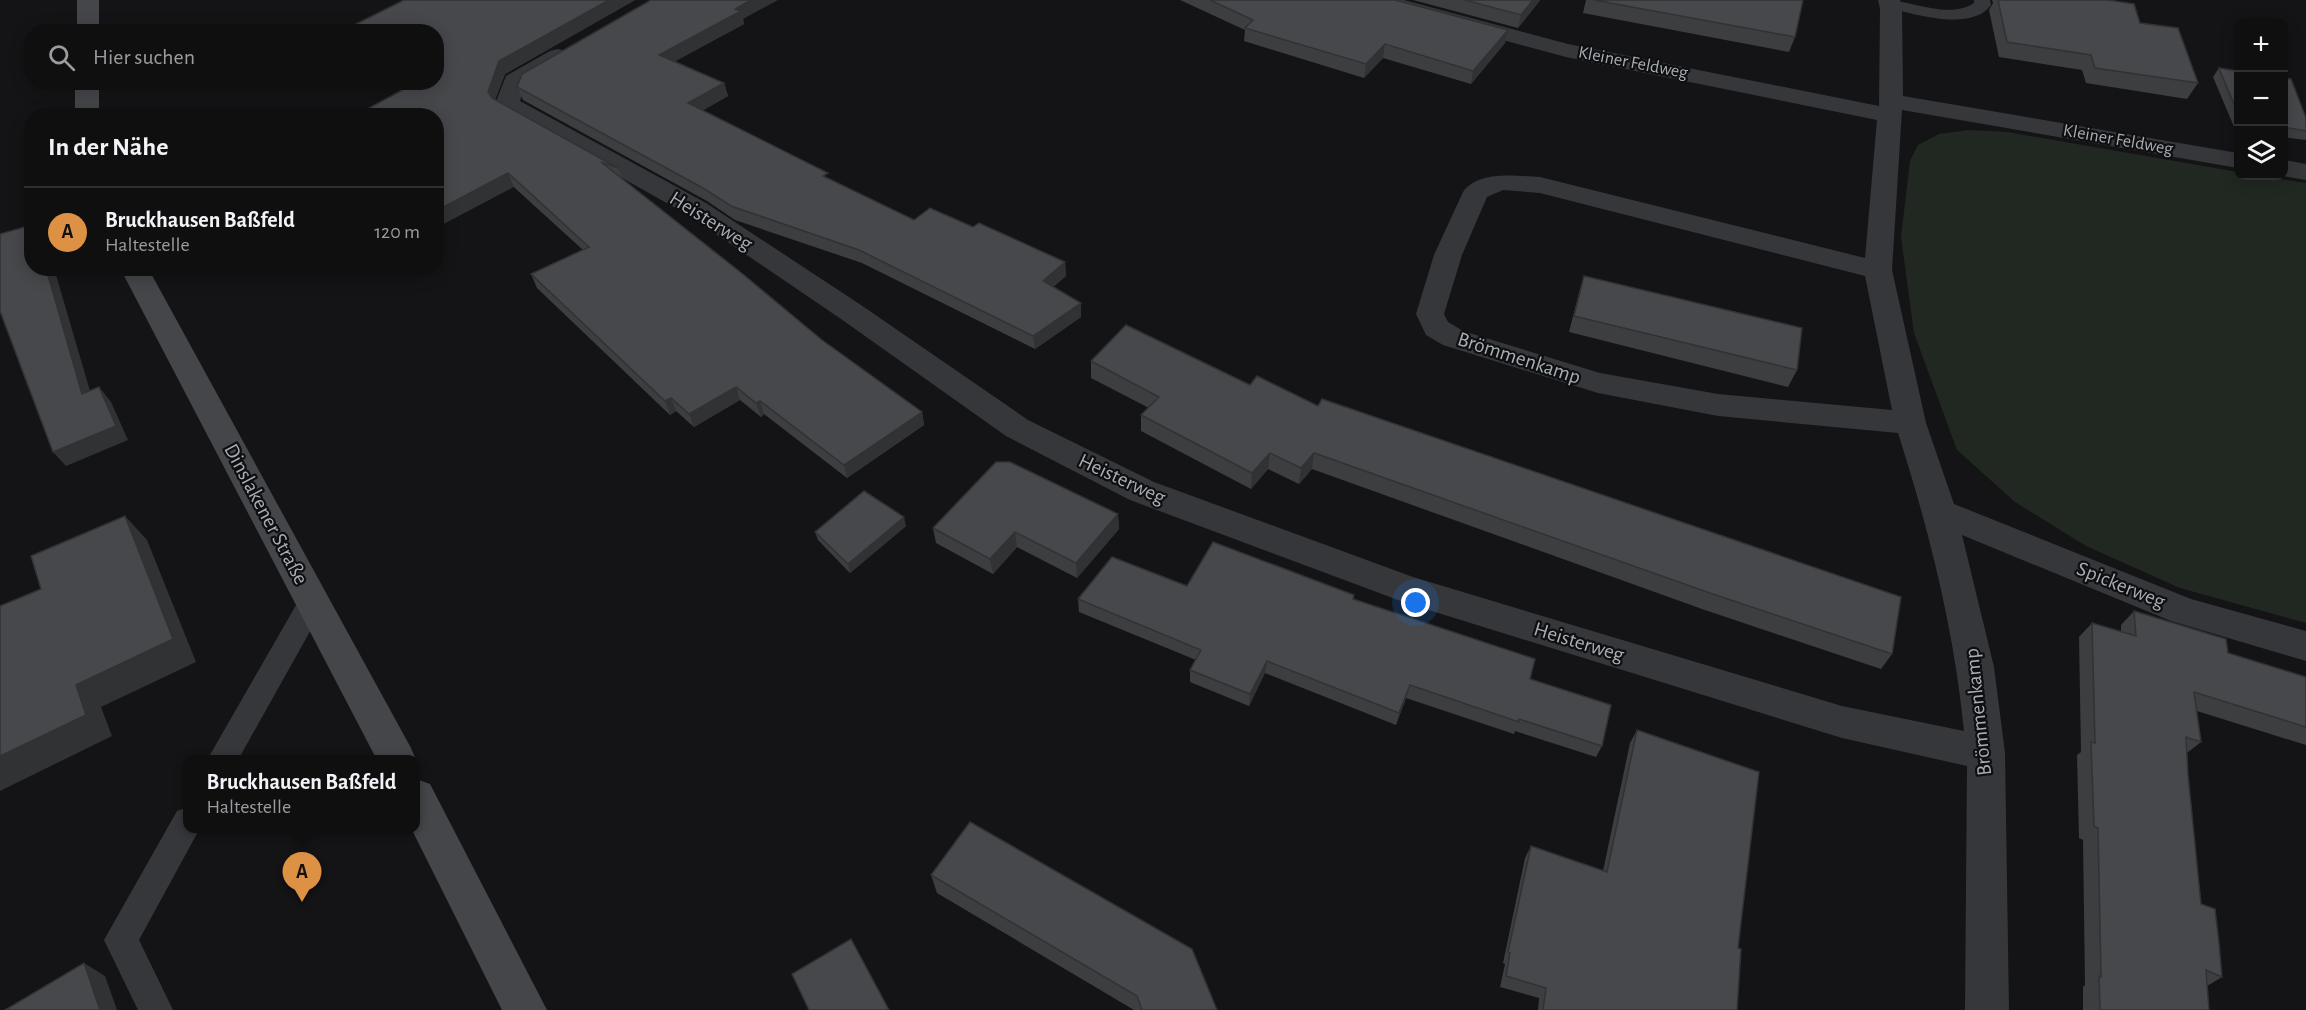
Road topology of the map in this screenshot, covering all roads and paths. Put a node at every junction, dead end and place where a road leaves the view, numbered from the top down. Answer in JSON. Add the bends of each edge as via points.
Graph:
{"nodes":[{"id":1,"x":88,"y":0,"type":"edge"},
{"id":2,"x":1379,"y":0,"type":"edge"},
{"id":3,"x":1982,"y":0,"type":"edge"},
{"id":4,"x":1889,"y":1,"type":"edge"},
{"id":5,"x":88,"y":24,"type":"edge"},
{"id":6,"x":585,"y":40,"type":"edge"},
{"id":7,"x":87,"y":90,"type":"edge"},
{"id":8,"x":87,"y":108,"type":"edge"},
{"id":9,"x":1890,"y":108,"type":"junction"},
{"id":10,"x":2234,"y":159,"type":"edge"},
{"id":11,"x":2288,"y":169,"type":"edge"},
{"id":12,"x":2306,"y":172,"type":"edge"},
{"id":13,"x":1878,"y":270,"type":"junction"},
{"id":14,"x":138,"y":276,"type":"edge"},
{"id":15,"x":1910,"y":423,"type":"junction"},
{"id":16,"x":1940,"y":512,"type":"junction"},
{"id":17,"x":313,"y":601,"type":"junction"},
{"id":18,"x":2306,"y":646,"type":"edge"},
{"id":19,"x":1986,"y":753,"type":"junction"},
{"id":20,"x":224,"y":755,"type":"edge"},
{"id":21,"x":395,"y":755,"type":"edge"},
{"id":22,"x":420,"y":805,"type":"edge"},
{"id":23,"x":183,"y":829,"type":"edge"},
{"id":24,"x":156,"y":1010,"type":"edge"},
{"id":25,"x":525,"y":1010,"type":"edge"},
{"id":26,"x":1988,"y":1010,"type":"edge"}],
"edges":[{"from":1,"to":5,"type":"main road"},
{"from":2,"to":9,"type":"street","name":"Kleiner Feldweg","via":[[1566,50]]},
{"from":3,"to":4,"type":"lane","via":[[1983,5],[1975,12],[1960,14]]},
{"from":4,"to":9,"type":"street","name":"Brömmenkamp"},
{"from":6,"to":19,"type":"street","name":"Heisterweg","via":[[514,81],[507,104],[697,209],[1017,428],[1142,491],[1406,589],[1842,722]]},
{"from":7,"to":8,"type":"main road"},
{"from":9,"to":10,"type":"street","name":"Kleiner Feldweg"},
{"from":9,"to":13,"type":"street","name":"Brömmenkamp"},
{"from":11,"to":12,"type":"street"},
{"from":13,"to":15,"type":"street","name":"Brömmenkamp"},
{"from":13,"to":15,"type":"street","name":"Brömmenkamp","via":[[1540,185],[1500,182],[1476,192],[1448,255],[1430,314],[1436,328],[1453,338],[1598,383],[1718,405]]},
{"from":14,"to":17,"type":"main road","name":"Dinslakener Straße"},
{"from":15,"to":16,"type":"street","name":"Brömmenkamp"},
{"from":16,"to":18,"type":"street","name":"Spickerweg","via":[[2184,611]]},
{"from":16,"to":19,"type":"street","name":"Brömmenkamp","via":[[1976,667]]},
{"from":17,"to":20,"type":"lane"},
{"from":17,"to":21,"type":"main road","name":"Dinslakener Straße"},
{"from":19,"to":26,"type":"street","name":"Brömmenkamp"},
{"from":22,"to":25,"type":"main road"},
{"from":23,"to":24,"type":"lane","via":[[121,940]]}]}
